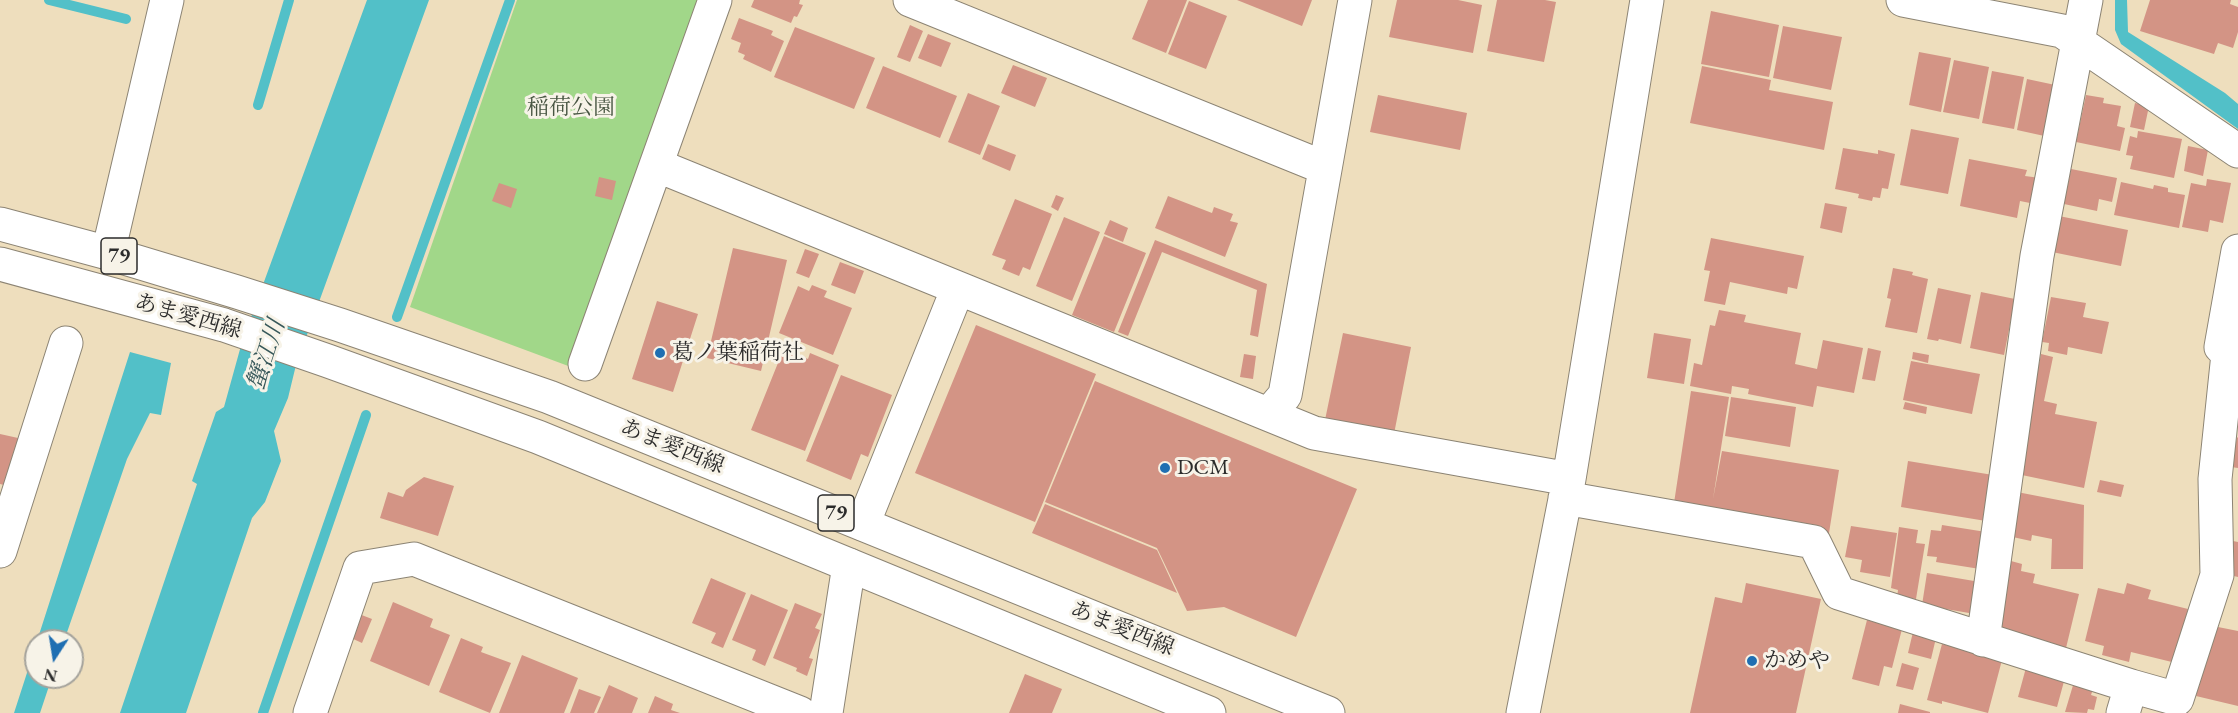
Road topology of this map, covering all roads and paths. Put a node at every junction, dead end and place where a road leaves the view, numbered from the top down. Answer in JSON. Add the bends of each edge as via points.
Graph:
{"nodes":[{"id":1,"x":715,"y":0,"type":"edge"},
{"id":2,"x":910,"y":0,"type":"edge"},
{"id":3,"x":1355,"y":0,"type":"edge"},
{"id":4,"x":1647,"y":0,"type":"edge"},
{"id":5,"x":1903,"y":0,"type":"edge"},
{"id":6,"x":2086,"y":0,"type":"edge"},
{"id":7,"x":162,"y":1,"type":"edge"},
{"id":8,"x":1941,"y":4,"type":"edge"},
{"id":9,"x":2079,"y":40,"type":"junction"},
{"id":10,"x":2238,"y":151,"type":"edge"},
{"id":11,"x":656,"y":165,"type":"junction"},
{"id":12,"x":1325,"y":168,"type":"junction"},
{"id":13,"x":0,"y":225,"type":"edge"},
{"id":14,"x":2238,"y":251,"type":"edge"},
{"id":15,"x":108,"y":253,"type":"junction"},
{"id":16,"x":0,"y":264,"type":"edge"},
{"id":17,"x":958,"y":288,"type":"junction"},
{"id":18,"x":66,"y":343,"type":"dead end"},
{"id":19,"x":585,"y":364,"type":"dead end"},
{"id":20,"x":1269,"y":414,"type":"junction"},
{"id":21,"x":1567,"y":489,"type":"junction"},
{"id":22,"x":6,"y":510,"type":"edge"},
{"id":23,"x":863,"y":524,"type":"junction"},
{"id":24,"x":0,"y":551,"type":"edge"},
{"id":25,"x":849,"y":565,"type":"junction"},
{"id":26,"x":1983,"y":640,"type":"junction"},
{"id":27,"x":2127,"y":700,"type":"edge"},
{"id":28,"x":310,"y":713,"type":"edge"},
{"id":29,"x":800,"y":713,"type":"edge"},
{"id":30,"x":826,"y":713,"type":"edge"},
{"id":31,"x":1209,"y":713,"type":"edge"},
{"id":32,"x":1328,"y":713,"type":"edge"},
{"id":33,"x":1523,"y":713,"type":"edge"}],
"edges":[{"from":1,"to":11,"type":"street"},
{"from":2,"to":12,"type":"street"},
{"from":3,"to":12,"type":"street"},
{"from":4,"to":21,"type":"street"},
{"from":5,"to":8,"type":"street"},
{"from":6,"to":9,"type":"street"},
{"from":7,"to":15,"type":"street"},
{"from":8,"to":9,"type":"street","via":[[2062,31]]},
{"from":9,"to":10,"type":"street"},
{"from":9,"to":26,"type":"street","via":[[2037,256]]},
{"from":11,"to":17,"type":"street"},
{"from":11,"to":19,"type":"street"},
{"from":12,"to":20,"type":"street","via":[[1285,395]]},
{"from":13,"to":15,"type":"street","name":"あま愛西線","number":"79"},
{"from":14,"to":27,"type":"street","via":[[2221,347],[2228,354],[2215,479],[2217,575],[2177,699]]},
{"from":15,"to":23,"type":"street","name":"あま愛西線","number":"79","via":[[340,325],[549,397]]},
{"from":16,"to":25,"type":"street","name":"あま愛西線","number":"79","via":[[224,326],[328,361],[538,437]]},
{"from":17,"to":20,"type":"street"},
{"from":17,"to":23,"type":"street"},
{"from":18,"to":22,"type":"street"},
{"from":20,"to":21,"type":"street","via":[[1314,433]]},
{"from":21,"to":26,"type":"street","via":[[1814,542],[1839,593]]},
{"from":21,"to":33,"type":"street"},
{"from":22,"to":24,"type":"street"},
{"from":23,"to":32,"type":"street","name":"あま愛西線","number":"79"},
{"from":25,"to":30,"type":"street"},
{"from":25,"to":31,"type":"street","name":"あま愛西線","number":"79"},
{"from":26,"to":27,"type":"street"},
{"from":28,"to":29,"type":"street","via":[[360,568],[414,559]]}]}
